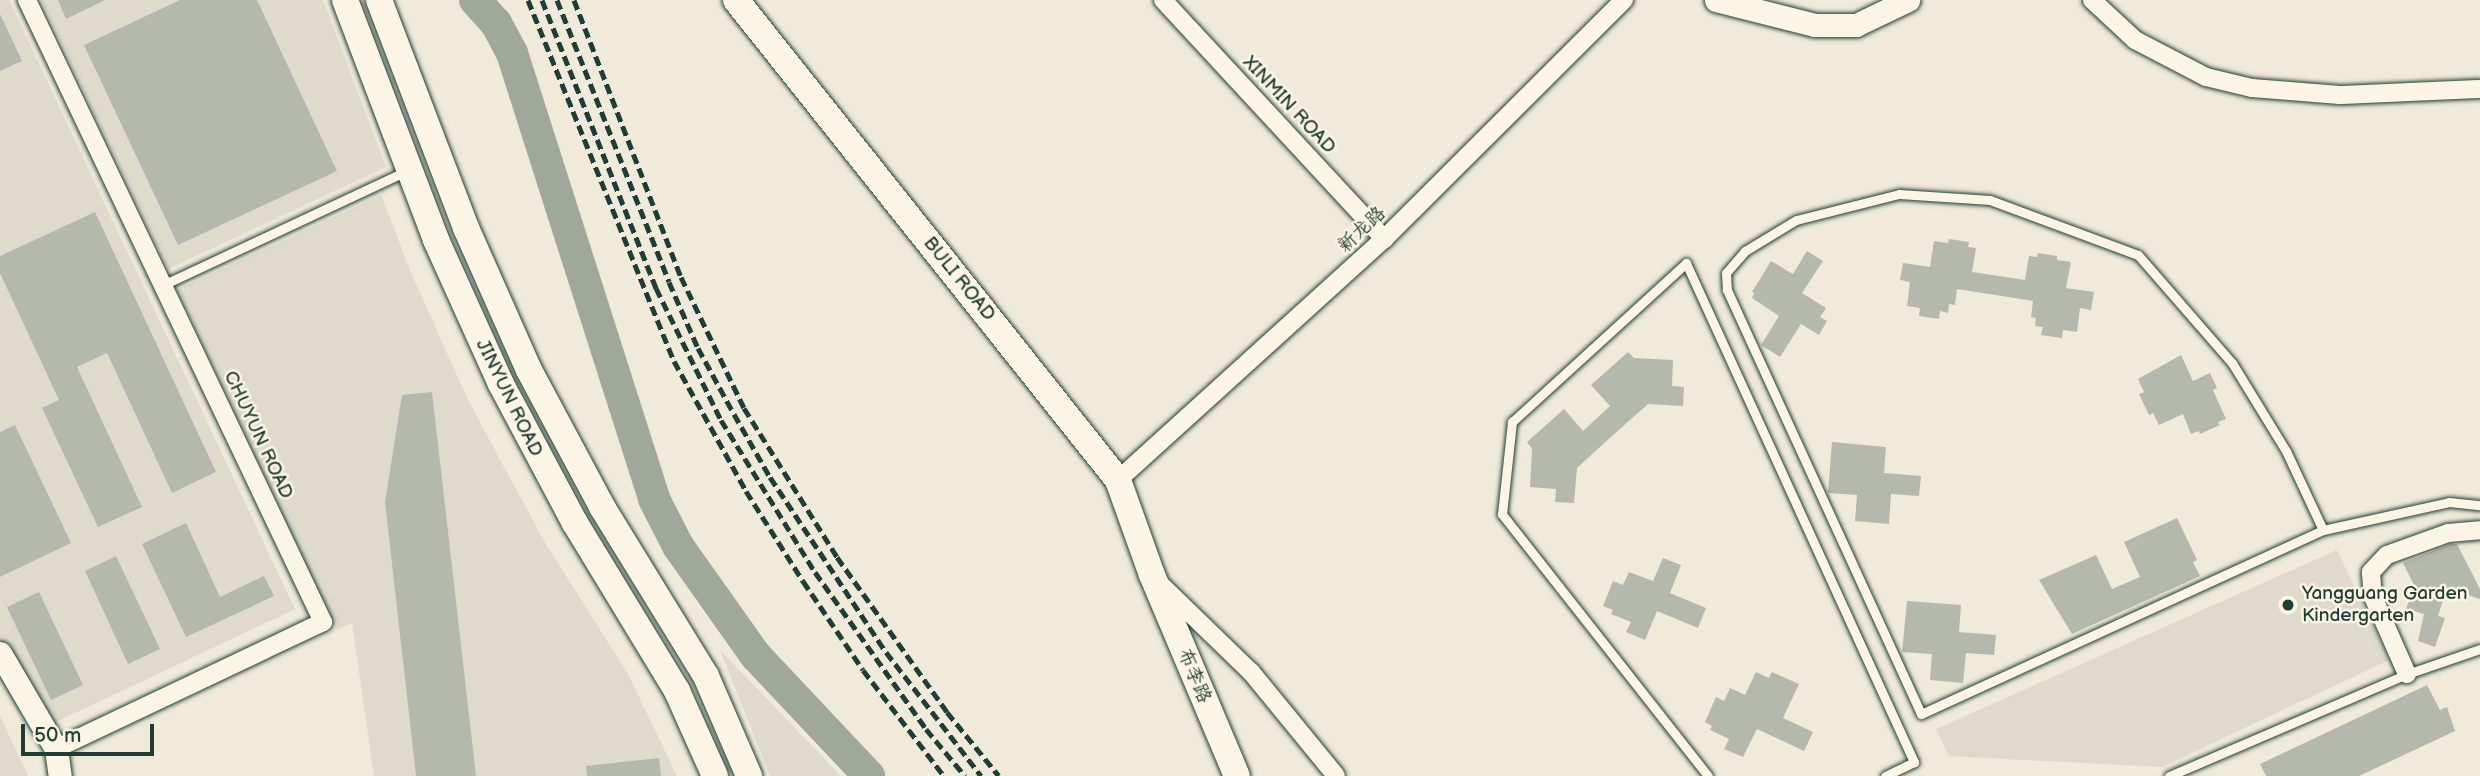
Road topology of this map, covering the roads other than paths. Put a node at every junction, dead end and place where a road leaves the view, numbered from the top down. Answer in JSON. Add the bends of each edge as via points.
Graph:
{"nodes":[{"id":1,"x":27,"y":0,"type":"edge"},
{"id":2,"x":345,"y":0,"type":"edge"},
{"id":3,"x":380,"y":0,"type":"edge"},
{"id":4,"x":736,"y":0,"type":"edge"},
{"id":5,"x":1163,"y":0,"type":"edge"},
{"id":6,"x":1624,"y":0,"type":"edge"},
{"id":7,"x":1716,"y":0,"type":"edge"},
{"id":8,"x":1908,"y":0,"type":"edge"},
{"id":9,"x":2092,"y":0,"type":"edge"},
{"id":10,"x":2480,"y":89,"type":"edge"},
{"id":11,"x":410,"y":170,"type":"junction"},
{"id":12,"x":1384,"y":239,"type":"junction"},
{"id":13,"x":163,"y":285,"type":"junction"},
{"id":14,"x":1118,"y":480,"type":"junction"},
{"id":15,"x":2480,"y":505,"type":"edge"},
{"id":16,"x":2323,"y":530,"type":"junction"},
{"id":17,"x":2480,"y":530,"type":"edge"},
{"id":18,"x":1152,"y":575,"type":"junction"},
{"id":19,"x":2480,"y":649,"type":"edge"},
{"id":20,"x":0,"y":653,"type":"edge"},
{"id":21,"x":2407,"y":674,"type":"junction"},
{"id":22,"x":56,"y":749,"type":"junction"},
{"id":23,"x":60,"y":776,"type":"edge"},
{"id":24,"x":716,"y":776,"type":"edge"},
{"id":25,"x":750,"y":776,"type":"edge"},
{"id":26,"x":1237,"y":776,"type":"edge"},
{"id":27,"x":1336,"y":776,"type":"edge"},
{"id":28,"x":1708,"y":776,"type":"edge"},
{"id":29,"x":1885,"y":776,"type":"edge"},
{"id":30,"x":2169,"y":776,"type":"edge"}],
"edges":[{"from":1,"to":13,"type":"street","name":"CHUYUN ROAD"},
{"from":2,"to":11,"type":"main road","name":"JINYUN ROAD"},
{"from":3,"to":25,"type":"main road","name":"JINYUN ROAD","via":[[466,228],[523,358],[602,507],[706,676]]},
{"from":4,"to":14,"type":"main road","name":"BULI ROAD"},
{"from":5,"to":12,"type":"street","name":"XINMIN ROAD"},
{"from":6,"to":12,"type":"street","name":"新龙路"},
{"from":7,"to":8,"type":"street","via":[[1815,25],[1856,25]]},
{"from":9,"to":10,"type":"street","via":[[2135,40],[2206,77],[2252,88],[2340,95]]},
{"from":11,"to":13,"type":"lane"},
{"from":11,"to":24,"type":"main road","name":"JINYUN ROAD","via":[[500,384],[575,523],[665,668]]},
{"from":12,"to":14,"type":"street","name":"新龙路"},
{"from":13,"to":22,"type":"street","name":"CHUYUN ROAD","via":[[323,622]]},
{"from":14,"to":18,"type":"main road","name":"BULI ROAD"},
{"from":15,"to":16,"type":"lane","via":[[2449,502]]},
{"from":16,"to":16,"type":"lane","via":[[1921,713],[1727,290],[1726,272],[1745,251],[1796,220],[1899,194],[1990,200],[2138,255],[2232,363],[2286,451]]},
{"from":17,"to":21,"type":"street","via":[[2448,533],[2387,555],[2371,572],[2373,597]]},
{"from":18,"to":26,"type":"main road","name":"布李路"},
{"from":18,"to":27,"type":"street","via":[[1251,672]]},
{"from":19,"to":21,"type":"lane"},
{"from":20,"to":22,"type":"street"},
{"from":21,"to":30,"type":"lane"},
{"from":22,"to":23,"type":"street"},
{"from":28,"to":29,"type":"lane","via":[[1502,514],[1512,422],[1686,263],[1914,762]]}]}
